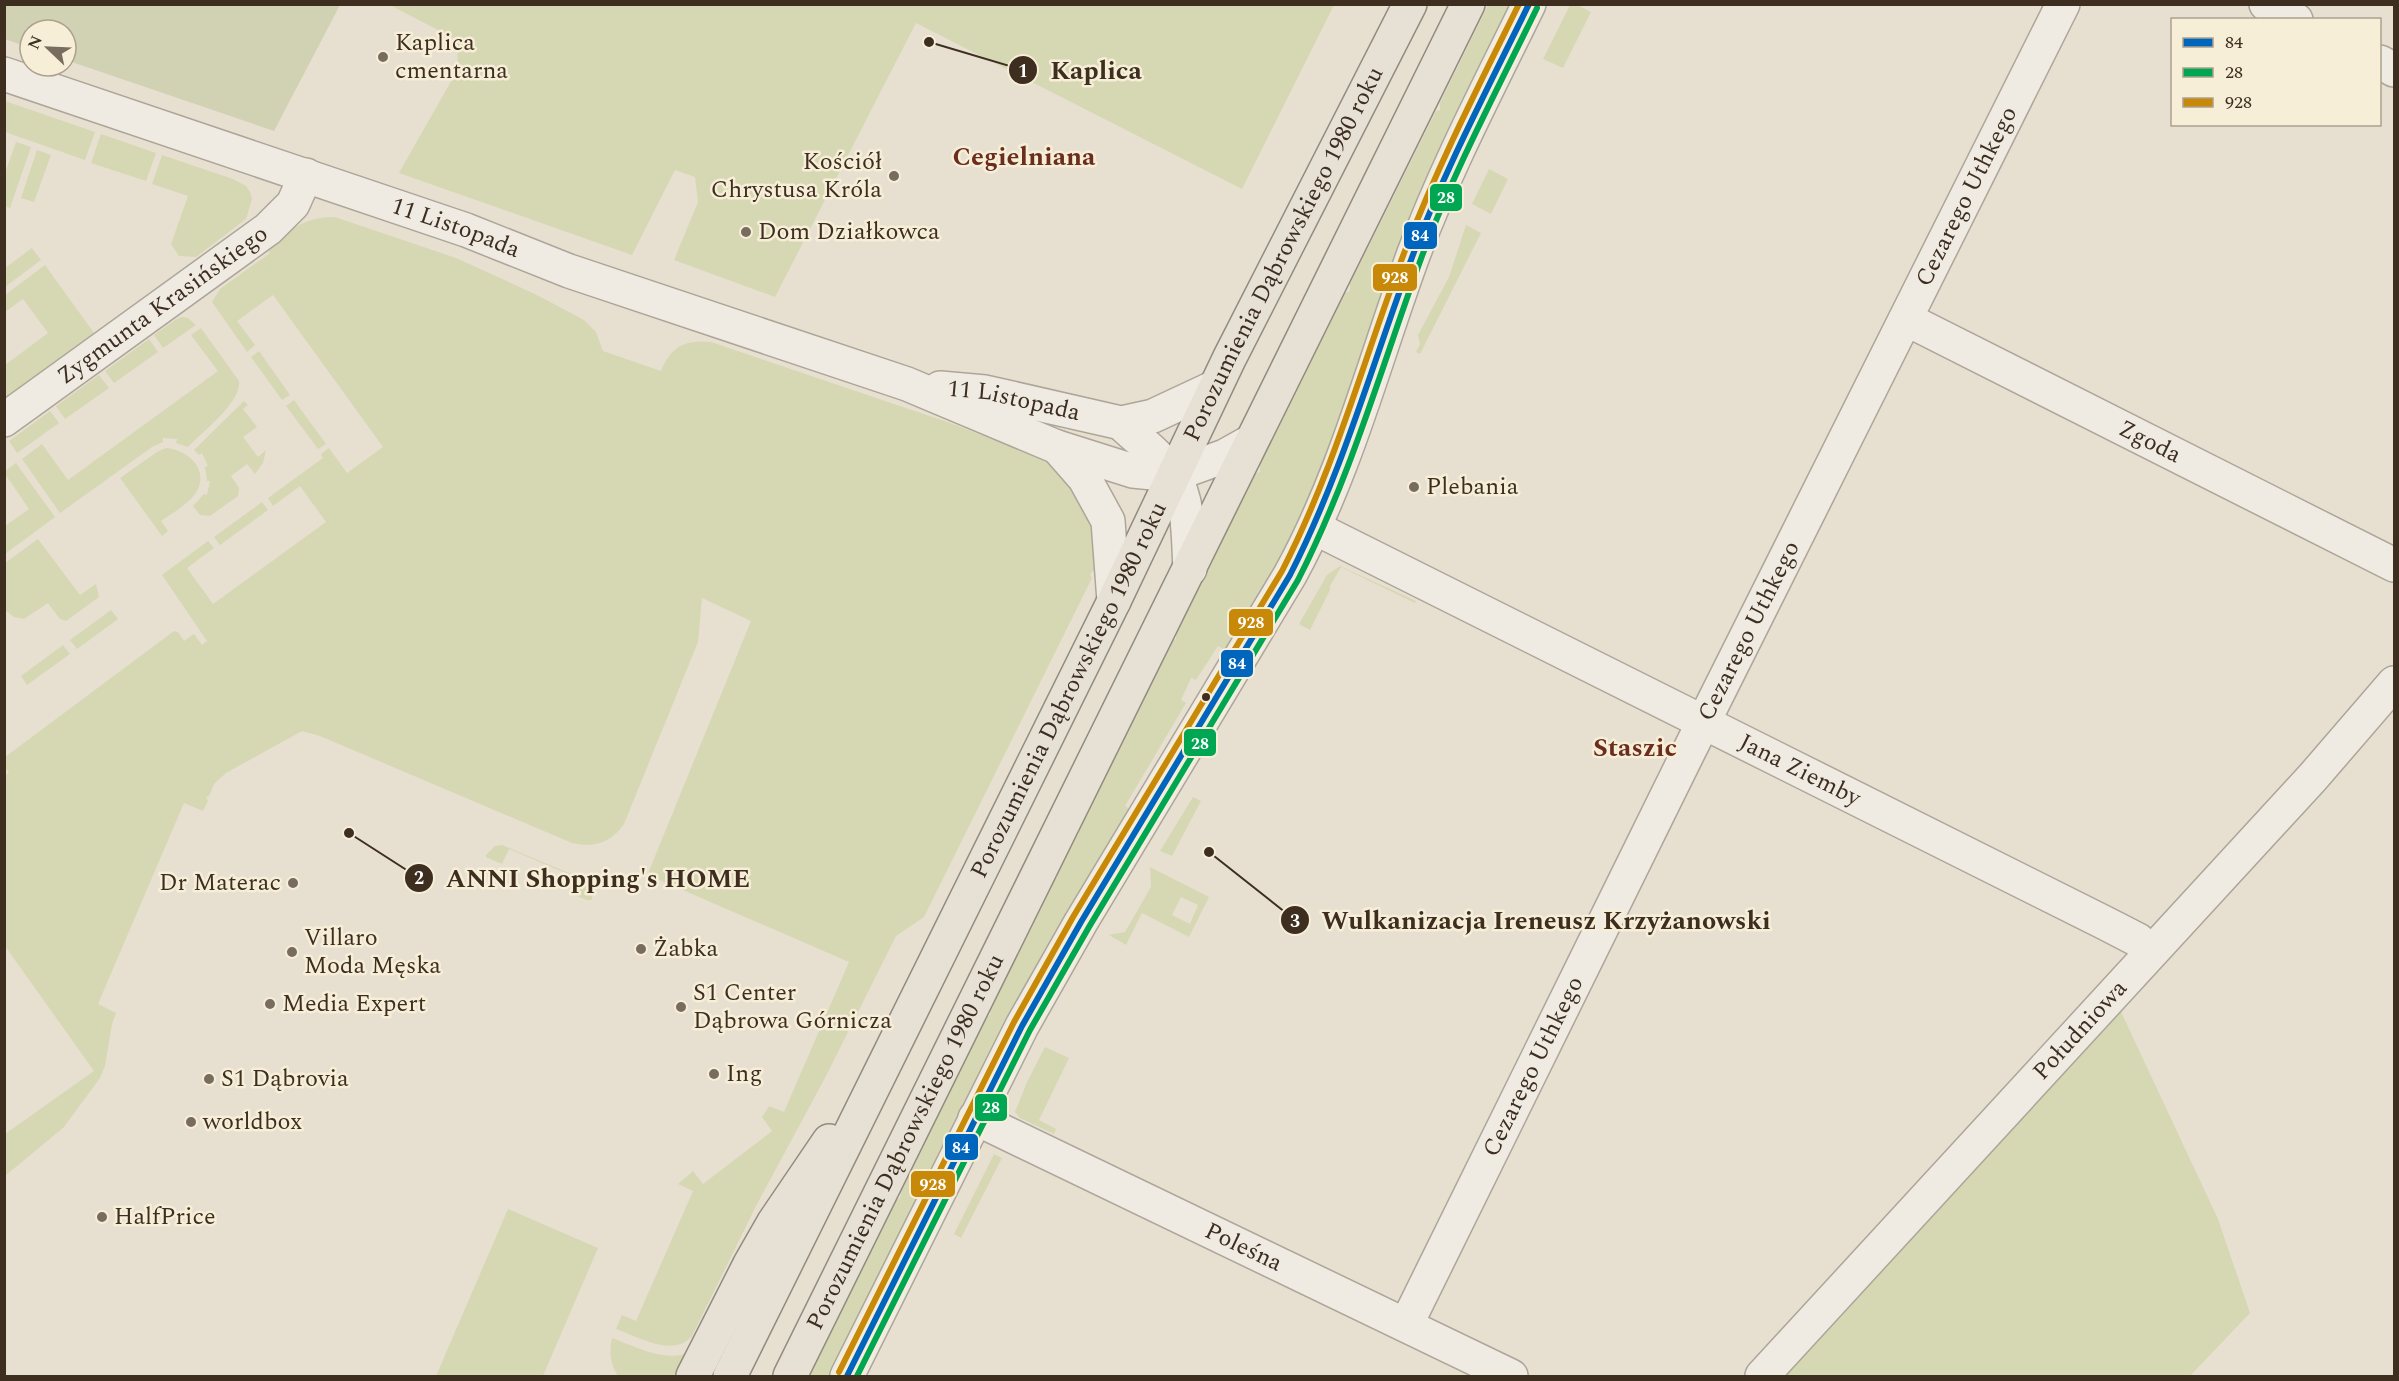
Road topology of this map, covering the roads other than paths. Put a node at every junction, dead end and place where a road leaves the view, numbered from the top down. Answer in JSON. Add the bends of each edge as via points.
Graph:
{"nodes":[{"id":1,"x":1410,"y":4,"type":"edge"},
{"id":2,"x":1468,"y":4,"type":"edge"},
{"id":3,"x":1529,"y":4,"type":"edge"},
{"id":4,"x":2063,"y":4,"type":"edge"},
{"id":5,"x":2266,"y":4,"type":"edge"},
{"id":6,"x":2292,"y":18,"type":"edge"},
{"id":7,"x":4,"y":74,"type":"edge"},
{"id":8,"x":306,"y":176,"type":"junction"},
{"id":9,"x":1906,"y":319,"type":"junction"},
{"id":10,"x":907,"y":384,"type":"junction"},
{"id":11,"x":1215,"y":387,"type":"junction"},
{"id":12,"x":4,"y":420,"type":"edge"},
{"id":13,"x":1120,"y":423,"type":"junction"},
{"id":14,"x":1250,"y":442,"type":"junction"},
{"id":15,"x":1057,"y":447,"type":"junction"},
{"id":16,"x":1173,"y":475,"type":"junction"},
{"id":17,"x":1316,"y":528,"type":"junction"},
{"id":18,"x":2394,"y":565,"type":"edge"},
{"id":19,"x":1190,"y":569,"type":"junction"},
{"id":20,"x":1114,"y":601,"type":"junction"},
{"id":21,"x":2394,"y":683,"type":"edge"},
{"id":22,"x":1704,"y":721,"type":"junction"},
{"id":23,"x":2151,"y":951,"type":"junction"},
{"id":24,"x":886,"y":1062,"type":"junction"},
{"id":25,"x":975,"y":1118,"type":"junction"},
{"id":26,"x":1406,"y":1325,"type":"junction"},
{"id":27,"x":693,"y":1377,"type":"edge"},
{"id":28,"x":730,"y":1377,"type":"edge"},
{"id":29,"x":790,"y":1377,"type":"edge"},
{"id":30,"x":847,"y":1377,"type":"edge"},
{"id":31,"x":1511,"y":1377,"type":"edge"},
{"id":32,"x":1762,"y":1377,"type":"edge"}],
"edges":[{"from":1,"to":11,"type":"main road","name":"Porozumienia Dąbrowskiego 1980 roku"},
{"from":2,"to":14,"type":"main road","name":"Porozumienia Dąbrowskiego 1980 roku"},
{"from":3,"to":17,"type":"street","via":[[1419,242]]},
{"from":4,"to":9,"type":"street","name":"Cezarego Uthkego"},
{"from":5,"to":6,"type":"street"},
{"from":7,"to":8,"type":"street","name":"11 Listopada"},
{"from":8,"to":10,"type":"street","name":"11 Listopada","via":[[466,230],[569,271]]},
{"from":8,"to":12,"type":"street","name":"Zygmunta Krasińskiego","via":[[293,204],[268,229]]},
{"from":9,"to":18,"type":"street","name":"Zgoda"},
{"from":9,"to":22,"type":"street","name":"Cezarego Uthkego"},
{"from":10,"to":13,"type":"street","name":"11 Listopada","via":[[985,392]]},
{"from":10,"to":15,"type":"street","name":"11 Listopada"},
{"from":11,"to":13,"type":"street","via":[[1153,416]]},
{"from":11,"to":16,"type":"main road","name":"Porozumienia Dąbrowskiego 1980 roku"},
{"from":13,"to":16,"type":"street"},
{"from":14,"to":16,"type":"street","via":[[1226,456]]},
{"from":14,"to":19,"type":"main road","name":"Porozumienia Dąbrowskiego 1980 roku"},
{"from":15,"to":16,"type":"street","name":"11 Listopada","via":[[1133,471]]},
{"from":15,"to":20,"type":"street","via":[[1085,480],[1108,521]]},
{"from":16,"to":19,"type":"street","via":[[1187,514]]},
{"from":16,"to":20,"type":"main road","name":"Porozumienia Dąbrowskiego 1980 roku"},
{"from":17,"to":22,"type":"street","name":"Jana Ziemby"},
{"from":17,"to":25,"type":"street","via":[[1081,922]]},
{"from":19,"to":29,"type":"main road","name":"Porozumienia Dąbrowskiego 1980 roku"},
{"from":20,"to":24,"type":"main road","name":"Porozumienia Dąbrowskiego 1980 roku"},
{"from":21,"to":23,"type":"street","name":"Południowa","via":[[2313,777]]},
{"from":22,"to":23,"type":"street","name":"Jana Ziemby","via":[[2105,923]]},
{"from":22,"to":26,"type":"street","name":"Cezarego Uthkego"},
{"from":23,"to":32,"type":"street","name":"Południowa"},
{"from":24,"to":27,"type":"main road","via":[[774,1222]]},
{"from":24,"to":28,"type":"main road","name":"Porozumienia Dąbrowskiego 1980 roku"},
{"from":25,"to":26,"type":"street","name":"Poleśna"},
{"from":25,"to":30,"type":"street"},
{"from":26,"to":31,"type":"street","name":"Poleśna"}]}
